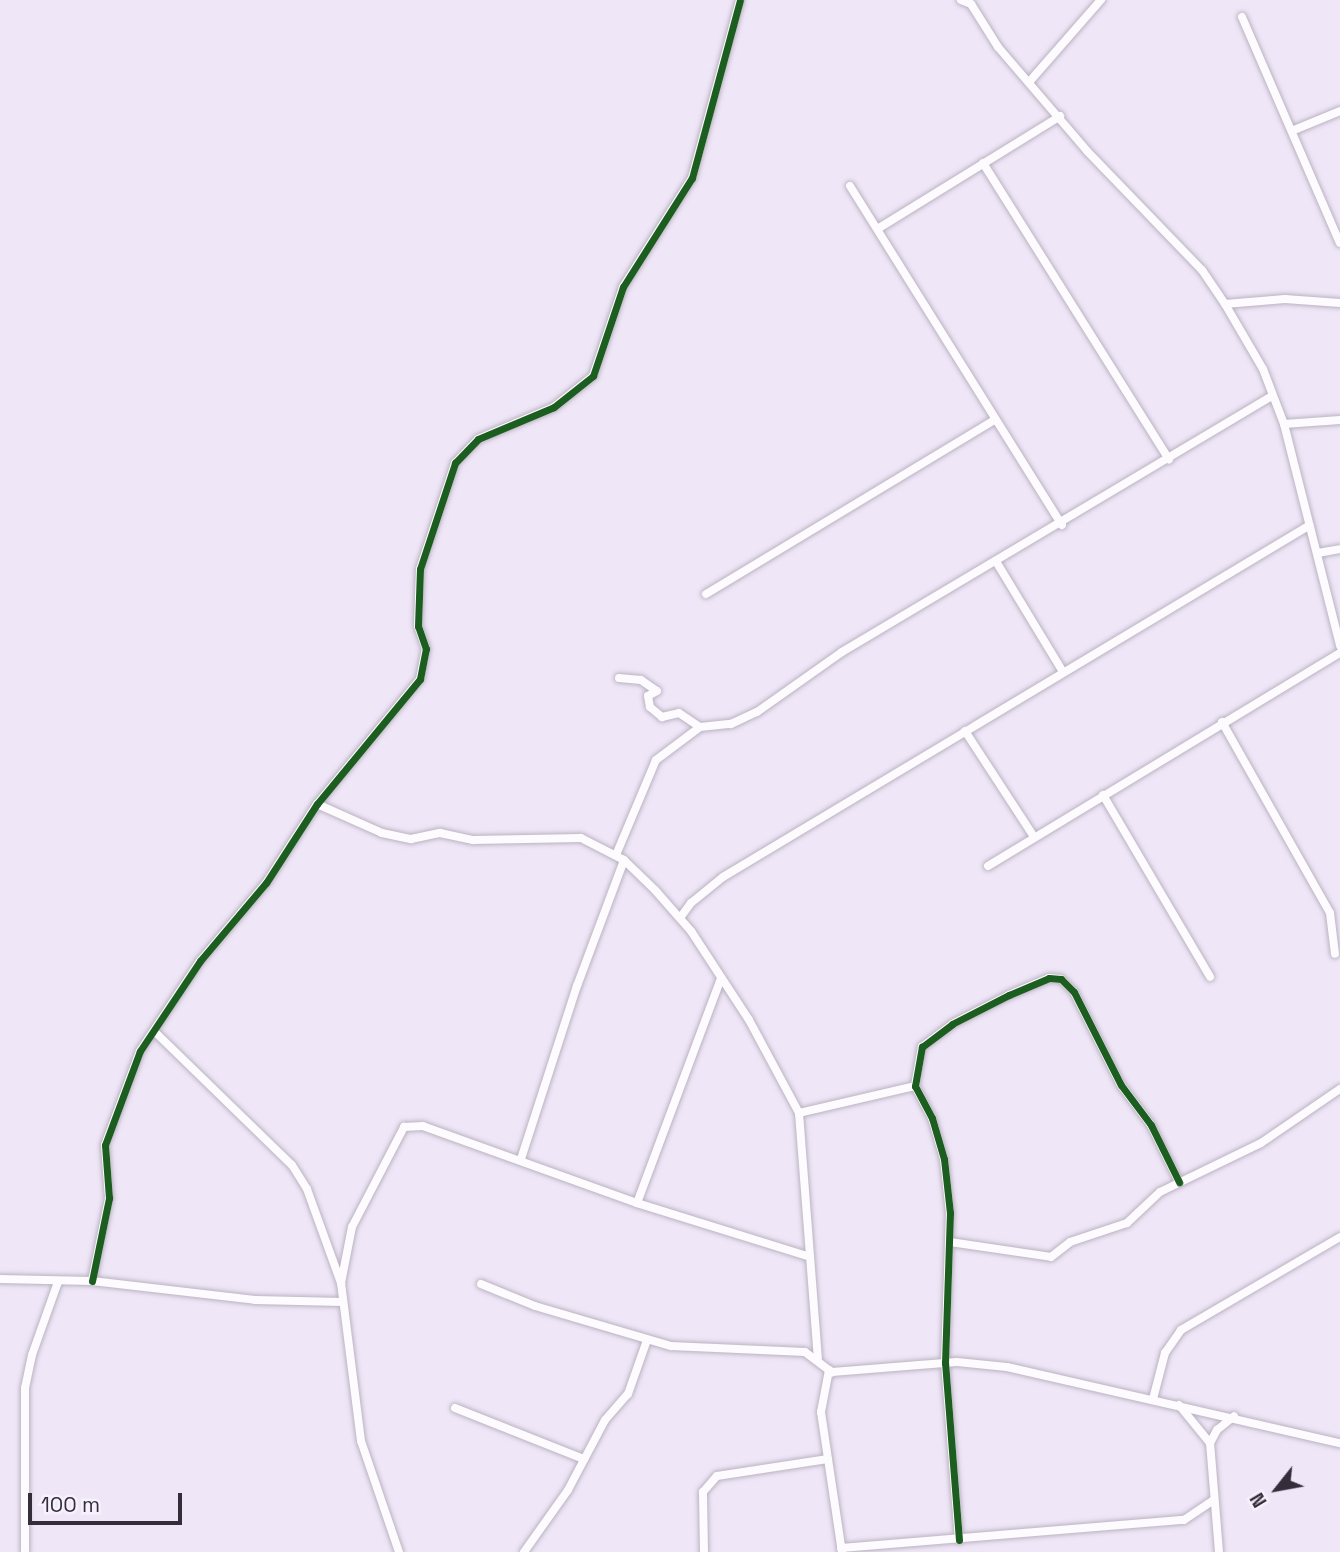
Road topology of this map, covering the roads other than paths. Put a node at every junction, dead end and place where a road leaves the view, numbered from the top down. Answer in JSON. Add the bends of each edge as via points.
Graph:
{"nodes":[{"id":1,"x":740,"y":0,"type":"edge"},
{"id":2,"x":961,"y":0,"type":"edge"},
{"id":3,"x":1101,"y":0,"type":"edge"},
{"id":4,"x":1242,"y":17,"type":"dead end"},
{"id":5,"x":1030,"y":81,"type":"junction"},
{"id":6,"x":1340,"y":111,"type":"edge"},
{"id":7,"x":1060,"y":116,"type":"junction"},
{"id":8,"x":1294,"y":130,"type":"junction"},
{"id":9,"x":983,"y":163,"type":"junction"},
{"id":10,"x":849,"y":186,"type":"dead end"},
{"id":11,"x":879,"y":228,"type":"junction"},
{"id":12,"x":1340,"y":243,"type":"edge"},
{"id":13,"x":1340,"y":303,"type":"edge"},
{"id":14,"x":1225,"y":304,"type":"junction"},
{"id":15,"x":1272,"y":396,"type":"junction"},
{"id":16,"x":993,"y":420,"type":"junction"},
{"id":17,"x":1340,"y":420,"type":"edge"},
{"id":18,"x":1284,"y":424,"type":"junction"},
{"id":19,"x":1169,"y":460,"type":"junction"},
{"id":20,"x":1062,"y":525,"type":"junction"},
{"id":21,"x":1310,"y":525,"type":"junction"},
{"id":22,"x":1340,"y":549,"type":"edge"},
{"id":23,"x":1318,"y":554,"type":"junction"},
{"id":24,"x":997,"y":563,"type":"junction"},
{"id":25,"x":706,"y":594,"type":"dead end"},
{"id":26,"x":1340,"y":646,"type":"edge"},
{"id":27,"x":1340,"y":653,"type":"edge"},
{"id":28,"x":1063,"y":672,"type":"junction"},
{"id":29,"x":619,"y":678,"type":"dead end"},
{"id":30,"x":1222,"y":722,"type":"junction"},
{"id":31,"x":700,"y":727,"type":"junction"},
{"id":32,"x":965,"y":731,"type":"junction"},
{"id":33,"x":1103,"y":795,"type":"junction"},
{"id":34,"x":317,"y":804,"type":"junction"},
{"id":35,"x":1034,"y":837,"type":"junction"},
{"id":36,"x":620,"y":858,"type":"junction"},
{"id":37,"x":988,"y":866,"type":"dead end"},
{"id":38,"x":680,"y":918,"type":"junction"},
{"id":39,"x":1335,"y":954,"type":"dead end"},
{"id":40,"x":1210,"y":977,"type":"dead end"},
{"id":41,"x":721,"y":978,"type":"junction"},
{"id":42,"x":155,"y":1031,"type":"junction"},
{"id":43,"x":915,"y":1086,"type":"junction"},
{"id":44,"x":1340,"y":1090,"type":"edge"},
{"id":45,"x":799,"y":1113,"type":"junction"},
{"id":46,"x":521,"y":1160,"type":"junction"},
{"id":47,"x":1179,"y":1182,"type":"junction"},
{"id":48,"x":637,"y":1203,"type":"junction"},
{"id":49,"x":1340,"y":1237,"type":"edge"},
{"id":50,"x":950,"y":1242,"type":"junction"},
{"id":51,"x":810,"y":1257,"type":"junction"},
{"id":52,"x":0,"y":1279,"type":"edge"},
{"id":53,"x":92,"y":1281,"type":"junction"},
{"id":54,"x":58,"y":1282,"type":"junction"},
{"id":55,"x":341,"y":1283,"type":"junction"},
{"id":56,"x":481,"y":1284,"type":"dead end"},
{"id":57,"x":342,"y":1302,"type":"junction"},
{"id":58,"x":647,"y":1340,"type":"junction"},
{"id":59,"x":818,"y":1358,"type":"junction"},
{"id":60,"x":945,"y":1363,"type":"junction"},
{"id":61,"x":829,"y":1370,"type":"junction"},
{"id":62,"x":1153,"y":1399,"type":"junction"},
{"id":63,"x":1178,"y":1404,"type":"junction"},
{"id":64,"x":455,"y":1408,"type":"dead end"},
{"id":65,"x":1234,"y":1416,"type":"junction"},
{"id":66,"x":1210,"y":1443,"type":"junction"},
{"id":67,"x":1340,"y":1443,"type":"edge"},
{"id":68,"x":584,"y":1459,"type":"junction"},
{"id":69,"x":828,"y":1459,"type":"junction"},
{"id":70,"x":1214,"y":1500,"type":"junction"},
{"id":71,"x":959,"y":1540,"type":"junction"},
{"id":72,"x":841,"y":1550,"type":"edge"},
{"id":73,"x":24,"y":1552,"type":"edge"},
{"id":74,"x":399,"y":1552,"type":"edge"},
{"id":75,"x":524,"y":1552,"type":"edge"},
{"id":76,"x":704,"y":1552,"type":"edge"},
{"id":77,"x":1219,"y":1552,"type":"edge"}],
"edges":[{"from":1,"to":34,"type":"street","via":[[692,178],[631,272],[593,376],[574,396],[478,439],[461,454],[420,569],[418,626],[425,641],[425,668]]},
{"from":2,"to":5,"type":"street","via":[[971,4],[998,47]]},
{"from":3,"to":5,"type":"street"},
{"from":4,"to":8,"type":"street"},
{"from":5,"to":7,"type":"street"},
{"from":6,"to":8,"type":"street"},
{"from":7,"to":9,"type":"street"},
{"from":7,"to":14,"type":"street","via":[[1087,151],[1202,270]]},
{"from":8,"to":12,"type":"street"},
{"from":9,"to":11,"type":"street"},
{"from":9,"to":19,"type":"street"},
{"from":10,"to":11,"type":"street"},
{"from":11,"to":16,"type":"street"},
{"from":13,"to":14,"type":"street","via":[[1285,299]]},
{"from":14,"to":15,"type":"street","via":[[1263,369]]},
{"from":15,"to":18,"type":"street"},
{"from":15,"to":19,"type":"street"},
{"from":16,"to":20,"type":"street"},
{"from":16,"to":25,"type":"street"},
{"from":17,"to":18,"type":"street"},
{"from":18,"to":21,"type":"street"},
{"from":19,"to":20,"type":"street"},
{"from":20,"to":24,"type":"street"},
{"from":21,"to":23,"type":"street"},
{"from":21,"to":28,"type":"street"},
{"from":22,"to":23,"type":"street"},
{"from":23,"to":26,"type":"street"},
{"from":24,"to":28,"type":"street"},
{"from":24,"to":31,"type":"street","via":[[842,652],[757,712],[731,724]]},
{"from":27,"to":30,"type":"street"},
{"from":28,"to":32,"type":"street"},
{"from":29,"to":31,"type":"street","via":[[640,680],[657,691],[648,696],[650,707],[662,718],[679,713]]},
{"from":30,"to":33,"type":"street"},
{"from":30,"to":39,"type":"street","via":[[1330,913]]},
{"from":31,"to":36,"type":"street","via":[[656,760]]},
{"from":32,"to":35,"type":"street"},
{"from":32,"to":38,"type":"street","via":[[870,793],[723,877]]},
{"from":33,"to":35,"type":"street"},
{"from":33,"to":40,"type":"street"},
{"from":34,"to":36,"type":"street","via":[[400,838],[440,833],[473,839],[581,838]]},
{"from":34,"to":42,"type":"street","via":[[266,883],[200,961]]},
{"from":35,"to":37,"type":"street"},
{"from":36,"to":38,"type":"street"},
{"from":36,"to":46,"type":"street"},
{"from":38,"to":41,"type":"street"},
{"from":41,"to":45,"type":"street","via":[[782,1074]]},
{"from":41,"to":48,"type":"street"},
{"from":42,"to":53,"type":"street","via":[[132,1068],[110,1125],[105,1145],[109,1198]]},
{"from":42,"to":55,"type":"street","via":[[301,1177]]},
{"from":43,"to":45,"type":"street"},
{"from":43,"to":47,"type":"street","via":[[927,1040],[1009,995],[1049,978],[1061,979],[1074,992],[1121,1085],[1151,1125]]},
{"from":43,"to":50,"type":"street","via":[[932,1118],[944,1159]]},
{"from":44,"to":47,"type":"street","via":[[1261,1143]]},
{"from":45,"to":51,"type":"street"},
{"from":46,"to":48,"type":"street"},
{"from":46,"to":55,"type":"street","via":[[423,1126],[404,1127],[352,1227]]},
{"from":47,"to":50,"type":"street","via":[[1160,1192],[1127,1223],[1070,1242],[1051,1257]]},
{"from":48,"to":51,"type":"street"},
{"from":49,"to":62,"type":"street","via":[[1181,1330],[1165,1353]]},
{"from":50,"to":60,"type":"street"},
{"from":51,"to":59,"type":"street"},
{"from":52,"to":54,"type":"street"},
{"from":53,"to":54,"type":"street"},
{"from":53,"to":57,"type":"street","via":[[255,1300]]},
{"from":54,"to":73,"type":"street","via":[[25,1388]]},
{"from":55,"to":57,"type":"street"},
{"from":56,"to":58,"type":"street","via":[[535,1306]]},
{"from":57,"to":74,"type":"street","via":[[361,1441]]},
{"from":58,"to":59,"type":"street","via":[[704,1351],[805,1352]]},
{"from":58,"to":68,"type":"street","via":[[628,1394],[605,1420]]},
{"from":59,"to":61,"type":"street"},
{"from":60,"to":61,"type":"street"},
{"from":60,"to":62,"type":"street","via":[[1007,1367]]},
{"from":60,"to":71,"type":"street"},
{"from":61,"to":69,"type":"street","via":[[821,1412]]},
{"from":62,"to":63,"type":"street"},
{"from":63,"to":65,"type":"street"},
{"from":63,"to":66,"type":"street"},
{"from":64,"to":68,"type":"street"},
{"from":65,"to":66,"type":"street"},
{"from":65,"to":67,"type":"street"},
{"from":66,"to":70,"type":"street"},
{"from":68,"to":75,"type":"street"},
{"from":69,"to":72,"type":"street"},
{"from":69,"to":76,"type":"street","via":[[717,1476],[703,1492]]},
{"from":70,"to":71,"type":"street","via":[[1184,1520]]},
{"from":70,"to":77,"type":"street"},
{"from":71,"to":72,"type":"street"}]}
